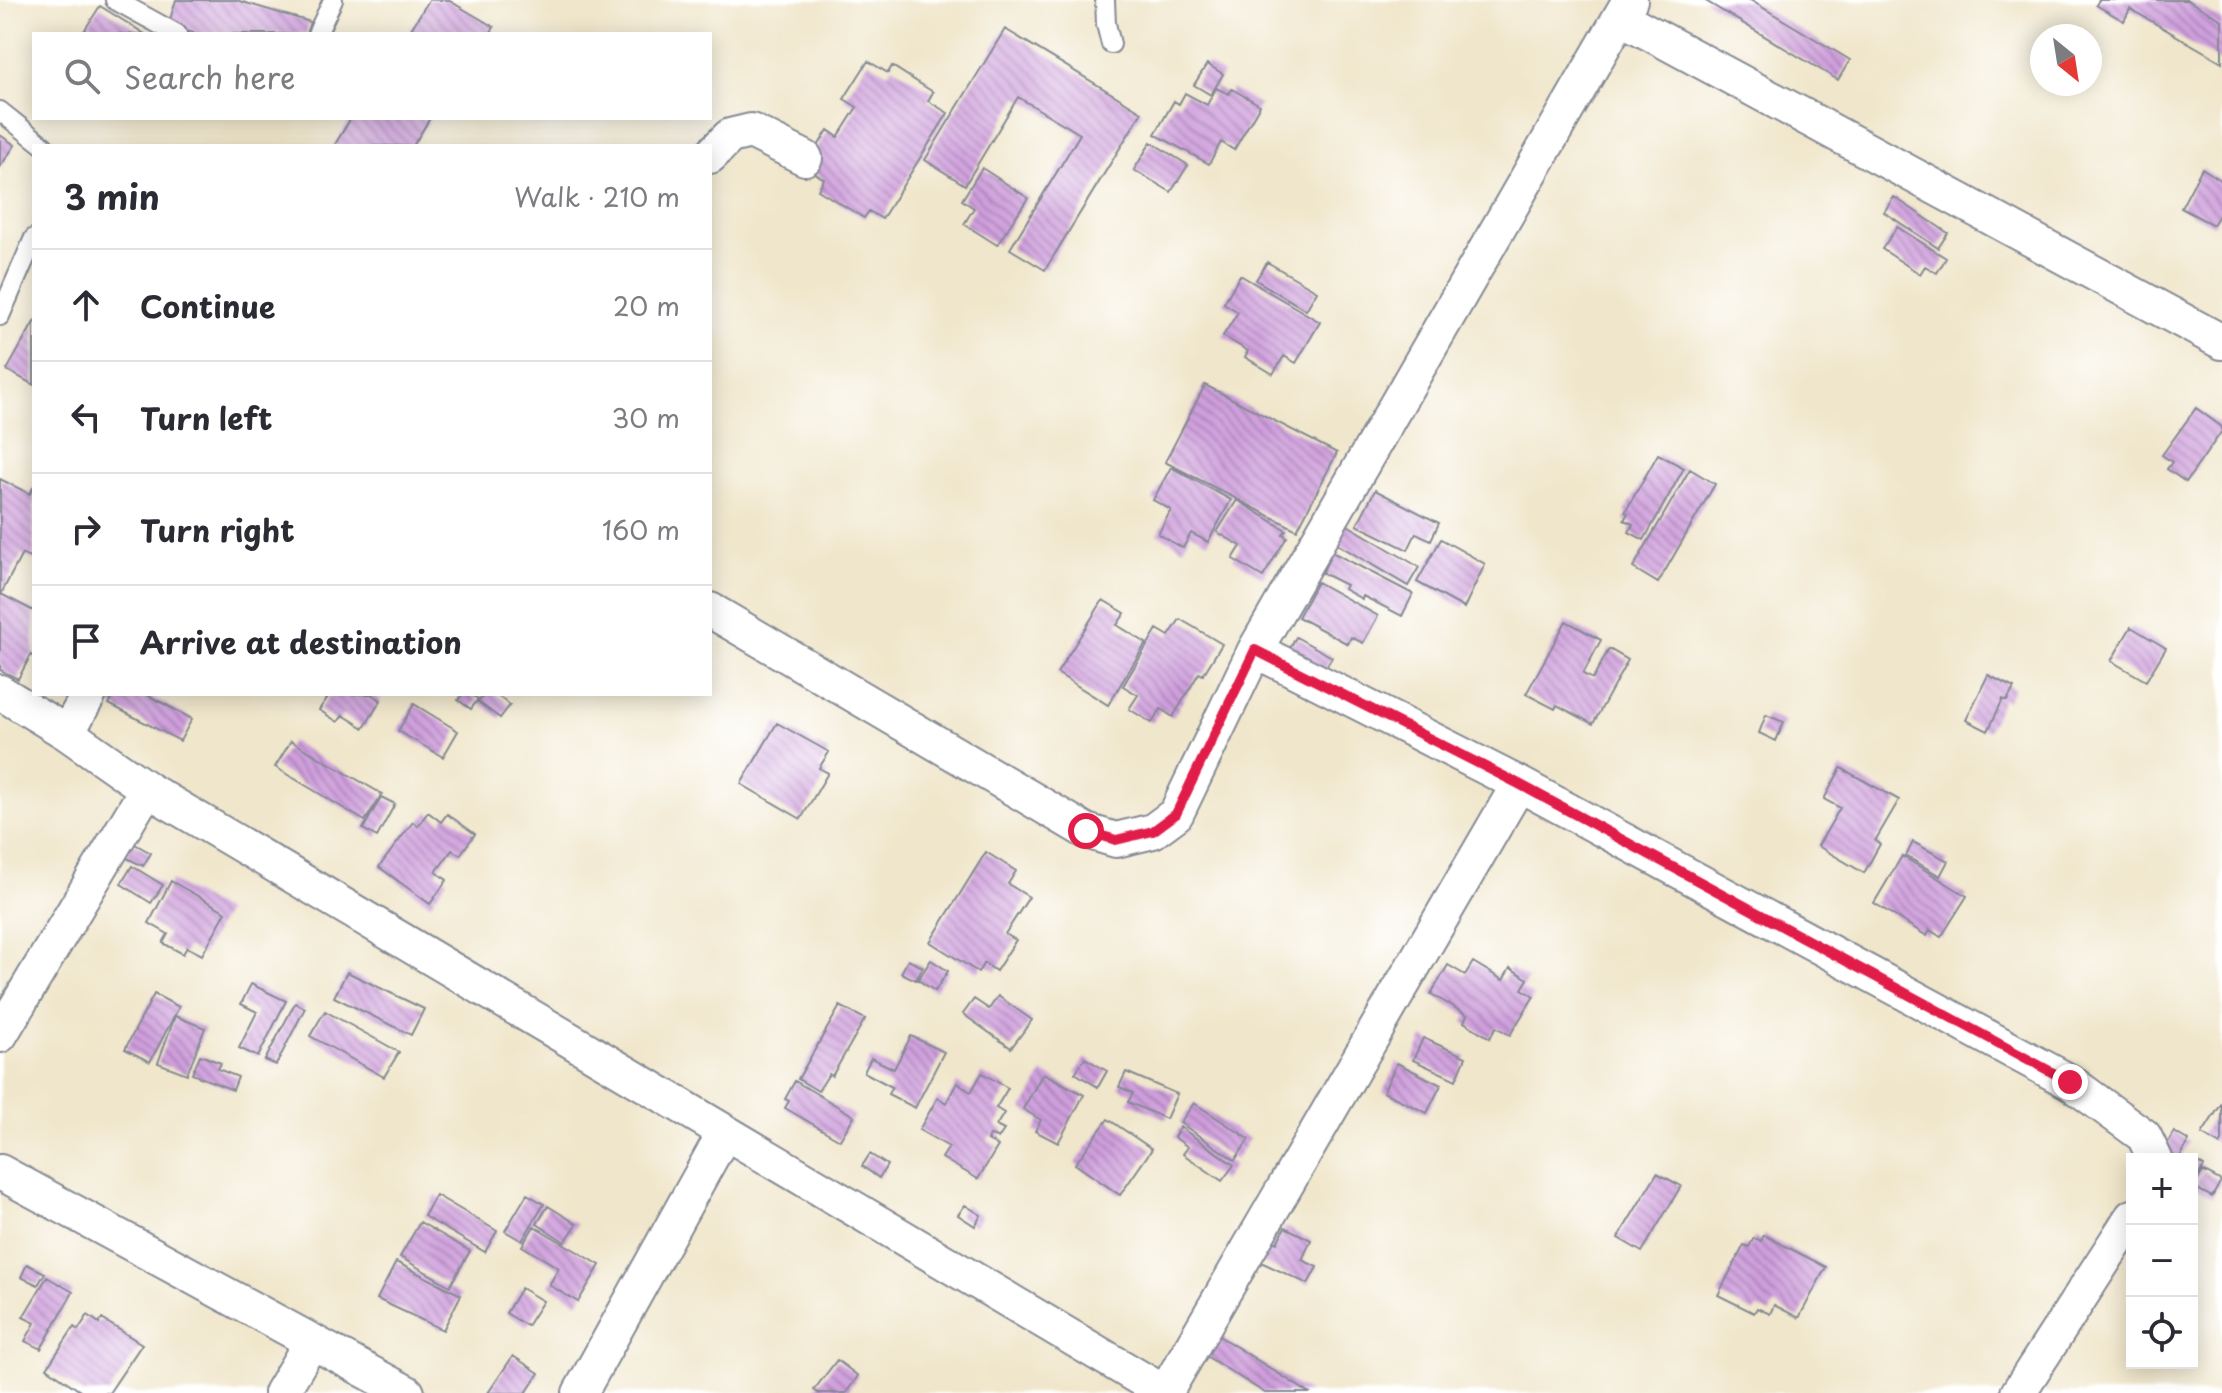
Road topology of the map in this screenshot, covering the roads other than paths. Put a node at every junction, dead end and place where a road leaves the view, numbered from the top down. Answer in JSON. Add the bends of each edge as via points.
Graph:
{"nodes":[{"id":1,"x":115,"y":0,"type":"edge"},
{"id":2,"x":333,"y":0,"type":"edge"},
{"id":3,"x":1105,"y":0,"type":"edge"},
{"id":4,"x":1625,"y":8,"type":"edge"},
{"id":5,"x":173,"y":32,"type":"edge"},
{"id":6,"x":318,"y":32,"type":"edge"},
{"id":7,"x":1111,"y":44,"type":"dead end"},
{"id":8,"x":0,"y":111,"type":"edge"},
{"id":9,"x":41,"y":144,"type":"edge"},
{"id":10,"x":712,"y":154,"type":"edge"},
{"id":11,"x":805,"y":158,"type":"dead end"},
{"id":12,"x":32,"y":243,"type":"edge"},
{"id":13,"x":0,"y":316,"type":"edge"},
{"id":14,"x":2222,"y":342,"type":"edge"},
{"id":15,"x":712,"y":611,"type":"edge"},
{"id":16,"x":1255,"y":650,"type":"junction"},
{"id":17,"x":0,"y":692,"type":"edge"},
{"id":18,"x":88,"y":696,"type":"edge"},
{"id":19,"x":67,"y":733,"type":"junction"},
{"id":20,"x":1519,"y":784,"type":"junction"},
{"id":21,"x":147,"y":789,"type":"junction"},
{"id":22,"x":0,"y":1035,"type":"edge"},
{"id":23,"x":725,"y":1132,"type":"junction"},
{"id":24,"x":2152,"y":1153,"type":"edge"},
{"id":25,"x":0,"y":1172,"type":"edge"},
{"id":26,"x":2127,"y":1225,"type":"edge"},
{"id":27,"x":312,"y":1341,"type":"junction"},
{"id":28,"x":281,"y":1393,"type":"edge"},
{"id":29,"x":407,"y":1393,"type":"edge"},
{"id":30,"x":580,"y":1393,"type":"edge"},
{"id":31,"x":2018,"y":1393,"type":"edge"}],
"edges":[{"from":1,"to":5,"type":"lane"},
{"from":2,"to":6,"type":"lane"},
{"from":3,"to":7,"type":"lane"},
{"from":4,"to":14,"type":"street"},
{"from":4,"to":16,"type":"street"},
{"from":8,"to":9,"type":"lane"},
{"from":10,"to":11,"type":"street","via":[[730,136],[751,131]]},
{"from":12,"to":13,"type":"lane"},
{"from":15,"to":16,"type":"street","via":[[1086,831],[1116,840],[1153,831],[1176,814]]},
{"from":16,"to":20,"type":"street"},
{"from":17,"to":19,"type":"street"},
{"from":18,"to":19,"type":"street"},
{"from":19,"to":21,"type":"street"},
{"from":20,"to":23,"type":"street","via":[[1165,1393]]},
{"from":20,"to":24,"type":"street","via":[[2070,1082],[2144,1136]]},
{"from":21,"to":22,"type":"street"},
{"from":21,"to":23,"type":"street"},
{"from":23,"to":30,"type":"street"},
{"from":25,"to":27,"type":"street"},
{"from":26,"to":31,"type":"street"},
{"from":27,"to":28,"type":"street"},
{"from":27,"to":29,"type":"street"}]}
